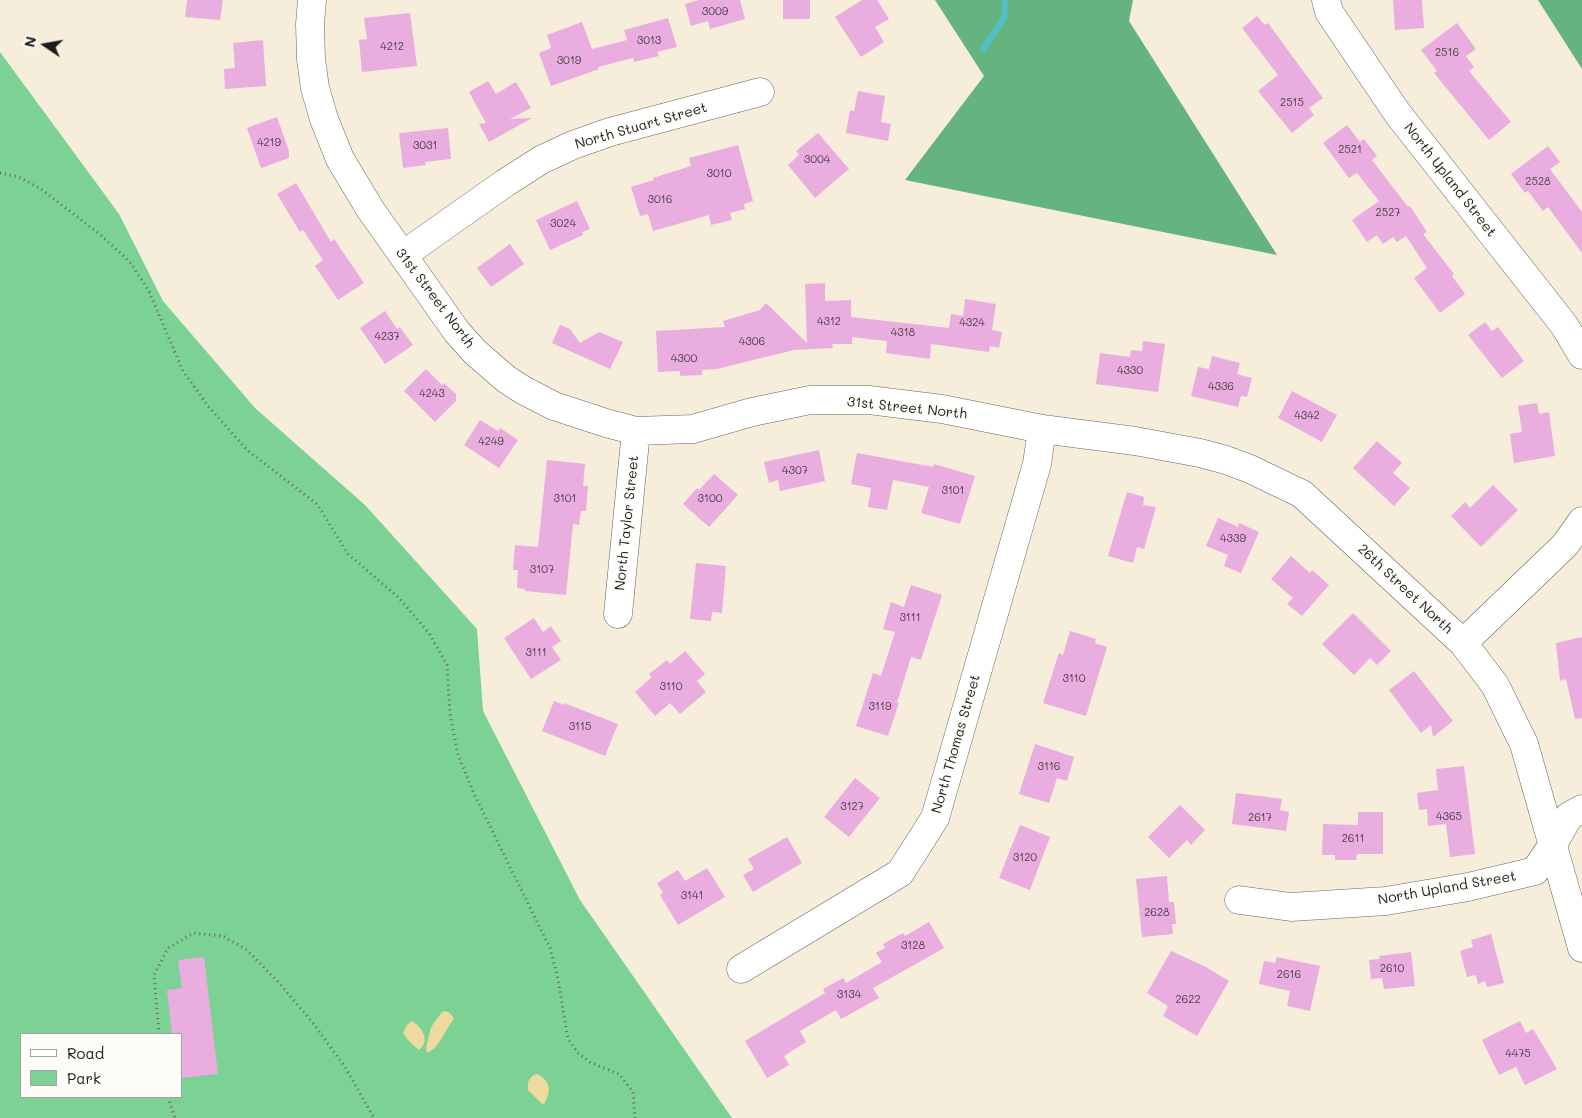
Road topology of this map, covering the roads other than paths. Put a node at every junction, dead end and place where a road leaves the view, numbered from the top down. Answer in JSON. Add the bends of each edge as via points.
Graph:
{"nodes":[{"id":1,"x":312,"y":0,"type":"edge"},
{"id":2,"x":1326,"y":0,"type":"edge"},
{"id":3,"x":760,"y":92,"type":"dead end"},
{"id":4,"x":403,"y":255,"type":"junction"},
{"id":5,"x":1582,"y":355,"type":"edge"},
{"id":6,"x":1042,"y":429,"type":"junction"},
{"id":7,"x":636,"y":431,"type":"junction"},
{"id":8,"x":1582,"y":521,"type":"edge"},
{"id":9,"x":618,"y":614,"type":"dead end"},
{"id":10,"x":1463,"y":643,"type":"junction"},
{"id":11,"x":1582,"y":809,"type":"edge"},
{"id":12,"x":1552,"y":846,"type":"junction"},
{"id":13,"x":1239,"y":900,"type":"dead end"},
{"id":14,"x":1575,"y":900,"type":"edge"},
{"id":15,"x":1582,"y":948,"type":"edge"},
{"id":16,"x":741,"y":968,"type":"dead end"}],
"edges":[{"from":1,"to":4,"type":"street","name":"31st Street North","via":[[312,59],[324,119],[340,159]]},
{"from":2,"to":5,"type":"street","name":"North Upland Street","via":[[1328,12],[1398,114],[1564,325]]},
{"from":3,"to":4,"type":"street","name":"North Stuart Street","via":[[573,144],[505,183]]},
{"from":4,"to":7,"type":"street","name":"31st Street North","via":[[456,332],[506,378],[554,406]]},
{"from":6,"to":7,"type":"street","name":"31st Street North","via":[[933,408],[868,400],[810,400],[693,428]]},
{"from":6,"to":10,"type":"street","name":"26th Street North","via":[[1200,453],[1226,460],[1302,494]]},
{"from":6,"to":16,"type":"street","name":"North Thomas Street","via":[[1037,464],[935,818],[900,873]]},
{"from":7,"to":9,"type":"street","name":"North Taylor Street"},
{"from":8,"to":10,"type":"street","via":[[1565,545]]},
{"from":10,"to":12,"type":"street","name":"26th Street North","via":[[1494,685],[1524,744]]},
{"from":11,"to":12,"type":"street","name":"North Upland Street","via":[[1569,816]]},
{"from":12,"to":13,"type":"street","name":"North Upland Street","via":[[1535,872],[1458,889],[1386,901],[1291,907]]},
{"from":12,"to":14,"type":"street","name":"26th Street North"},
{"from":14,"to":15,"type":"street","name":"26th Street North"}]}
